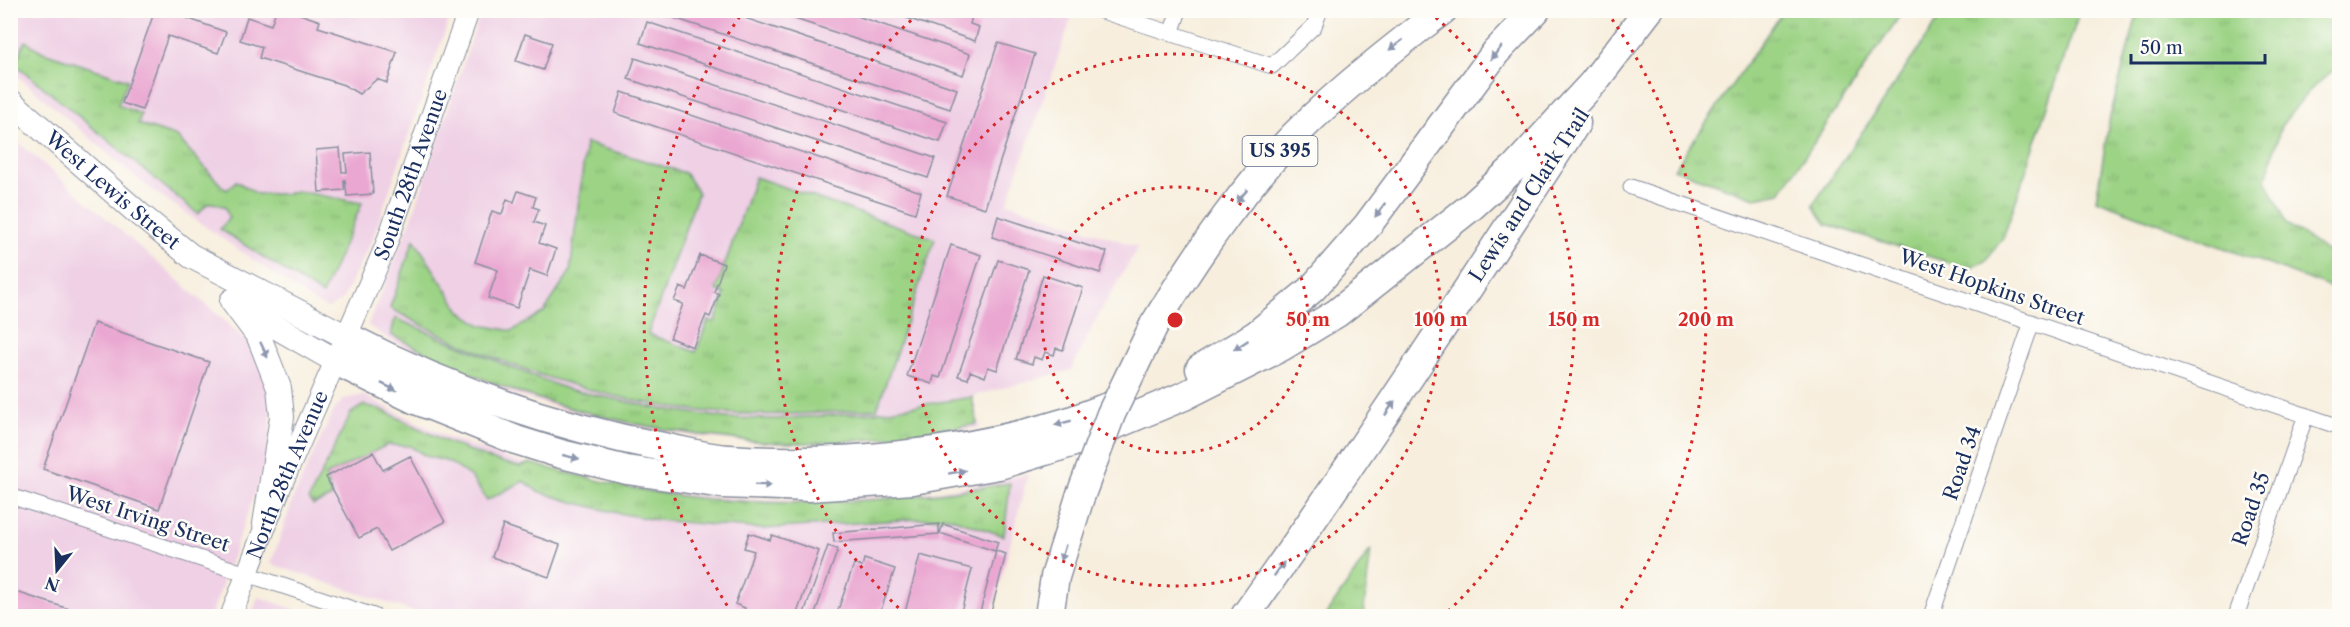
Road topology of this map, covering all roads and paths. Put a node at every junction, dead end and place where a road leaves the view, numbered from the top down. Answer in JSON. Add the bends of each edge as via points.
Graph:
{"nodes":[{"id":1,"x":469,"y":10,"type":"edge"},
{"id":2,"x":1099,"y":10,"type":"edge"},
{"id":3,"x":1179,"y":10,"type":"edge"},
{"id":4,"x":1320,"y":10,"type":"edge"},
{"id":5,"x":1443,"y":10,"type":"edge"},
{"id":6,"x":1536,"y":10,"type":"edge"},
{"id":7,"x":1649,"y":10,"type":"edge"},
{"id":8,"x":1171,"y":34,"type":"junction"},
{"id":9,"x":10,"y":101,"type":"edge"},
{"id":10,"x":1631,"y":187,"type":"dead end"},
{"id":11,"x":191,"y":255,"type":"junction"},
{"id":12,"x":232,"y":301,"type":"junction"},
{"id":13,"x":2032,"y":322,"type":"junction"},
{"id":14,"x":342,"y":349,"type":"junction"},
{"id":15,"x":2306,"y":415,"type":"junction"},
{"id":16,"x":2340,"y":427,"type":"edge"},
{"id":17,"x":10,"y":496,"type":"edge"},
{"id":18,"x":265,"y":524,"type":"junction"},
{"id":19,"x":246,"y":574,"type":"junction"},
{"id":20,"x":231,"y":616,"type":"edge"},
{"id":21,"x":374,"y":616,"type":"edge"},
{"id":22,"x":1049,"y":616,"type":"edge"},
{"id":23,"x":1245,"y":616,"type":"edge"},
{"id":24,"x":1931,"y":616,"type":"edge"},
{"id":25,"x":2236,"y":616,"type":"edge"}],
"edges":[{"from":1,"to":14,"type":"main road","name":"South 28th Avenue","via":[[401,207]]},
{"from":2,"to":8,"type":"street"},
{"from":3,"to":8,"type":"street"},
{"from":4,"to":8,"type":"street","via":[[1314,26],[1272,66]]},
{"from":5,"to":22,"type":"highway","number":"US 395","one_way":true,"bridge":true,"via":[[1311,118],[1269,163],[1207,241],[1154,326],[1111,414],[1080,497],[1056,577]]},
{"from":6,"to":14,"type":"highway","one_way":true,"via":[[1496,52],[1368,226],[1312,289],[1226,354],[1180,379],[1071,421],[996,440],[908,454],[812,462],[727,459],[633,441],[533,415]]},
{"from":14,"to":7,"type":"highway","one_way":true,"via":[[414,399],[516,440],[627,470],[723,484],[810,487],[913,480],[999,465],[1071,443],[1184,396],[1281,347],[1337,313],[1464,213],[1515,167],[1593,83]]},
{"from":23,"to":7,"type":"highway","name":"Lewis and Clark Trail","one_way":true,"via":[[1429,351]]},
{"from":9,"to":11,"type":"main road","name":"West Lewis Street"},
{"from":10,"to":13,"type":"street","name":"West Hopkins Street"},
{"from":11,"to":12,"type":"main road","name":"West Lewis Street"},
{"from":11,"to":14,"type":"main road","name":"West Lewis Street"},
{"from":12,"to":14,"type":"main road","name":"West Lewis Street"},
{"from":12,"to":18,"type":"main road","one_way":true,"via":[[259,337],[279,388],[282,417]]},
{"from":13,"to":15,"type":"street","name":"West Hopkins Street"},
{"from":13,"to":24,"type":"street","name":"Road 34"},
{"from":14,"to":18,"type":"main road","name":"North 28th Avenue"},
{"from":15,"to":16,"type":"street","name":"West Hopkins Street"},
{"from":15,"to":25,"type":"street","name":"Road 35"},
{"from":17,"to":19,"type":"street","name":"West Irving Street"},
{"from":18,"to":19,"type":"main road","name":"North 28th Avenue"},
{"from":19,"to":20,"type":"main road","name":"North 28th Avenue"},
{"from":19,"to":21,"type":"street","name":"West Irving Street"}]}
